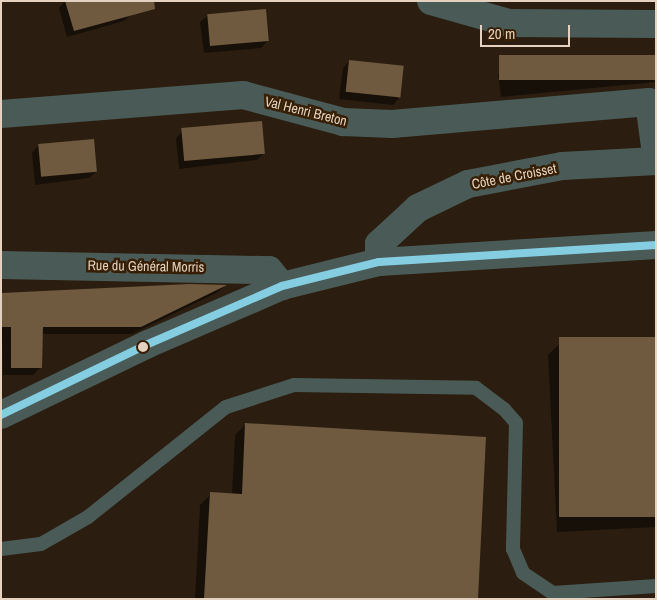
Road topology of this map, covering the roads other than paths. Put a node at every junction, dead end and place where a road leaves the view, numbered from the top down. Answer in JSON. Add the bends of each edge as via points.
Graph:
{"nodes":[{"id":1,"x":431,"y":1,"type":"edge"},
{"id":2,"x":656,"y":24,"type":"edge"},
{"id":3,"x":1,"y":114,"type":"edge"},
{"id":4,"x":656,"y":154,"type":"edge"},
{"id":5,"x":656,"y":161,"type":"edge"},
{"id":6,"x":656,"y":245,"type":"edge"},
{"id":7,"x":380,"y":262,"type":"junction"},
{"id":8,"x":1,"y":265,"type":"edge"},
{"id":9,"x":282,"y":286,"type":"junction"},
{"id":10,"x":1,"y":414,"type":"edge"},
{"id":11,"x":1,"y":549,"type":"edge"},
{"id":12,"x":656,"y":586,"type":"edge"}],
"edges":[{"from":1,"to":2,"type":"street","via":[[509,23]]},
{"from":3,"to":4,"type":"street","name":"Val Henri Breton","via":[[243,95],[342,122],[392,124],[648,102]]},
{"from":5,"to":7,"type":"street","name":"Côte de Croisset","via":[[562,166],[468,184],[418,208],[379,244]]},
{"from":6,"to":7,"type":"street"},
{"from":7,"to":9,"type":"street"},
{"from":8,"to":9,"type":"street","name":"Rue du Général Morris","via":[[269,270]]},
{"from":9,"to":10,"type":"street","via":[[148,344]]},
{"from":11,"to":12,"type":"lane","via":[[41,544],[88,517],[226,407],[294,386],[476,388],[504,409],[516,423],[513,549],[523,573],[553,593]]}]}
